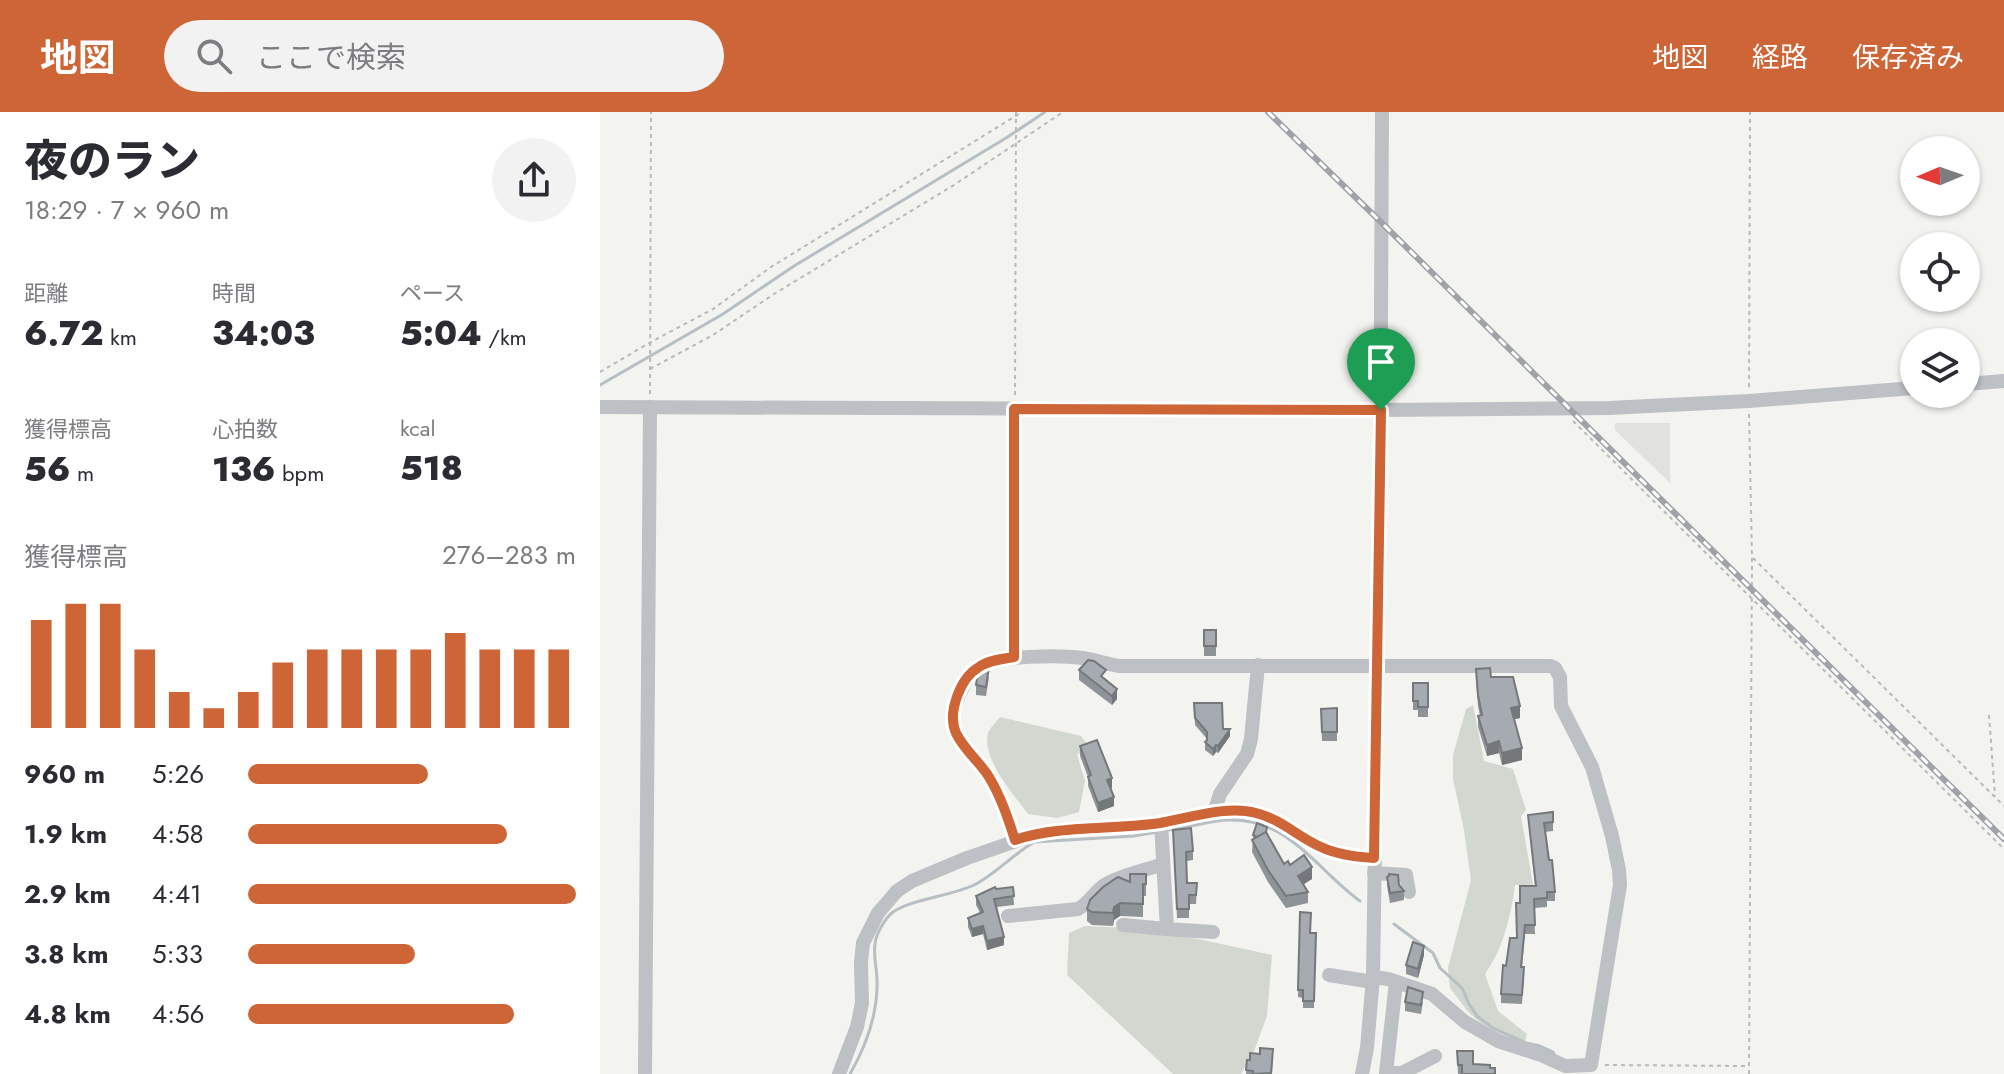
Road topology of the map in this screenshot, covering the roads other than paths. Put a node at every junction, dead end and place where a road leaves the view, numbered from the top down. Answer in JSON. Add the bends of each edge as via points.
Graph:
{"nodes":[{"id":1,"x":1382,"y":112,"type":"edge"},
{"id":2,"x":2004,"y":381,"type":"edge"},
{"id":3,"x":1980,"y":383,"type":"edge"},
{"id":4,"x":1900,"y":389,"type":"edge"},
{"id":5,"x":600,"y":407,"type":"edge"},
{"id":6,"x":650,"y":407,"type":"junction"},
{"id":7,"x":1014,"y":409,"type":"junction"},
{"id":8,"x":1381,"y":410,"type":"junction"},
{"id":9,"x":1014,"y":657,"type":"junction"},
{"id":10,"x":1258,"y":665,"type":"junction"},
{"id":11,"x":1377,"y":666,"type":"junction"},
{"id":12,"x":1214,"y":813,"type":"junction"},
{"id":13,"x":1161,"y":823,"type":"junction"},
{"id":14,"x":1015,"y":840,"type":"junction"},
{"id":15,"x":1163,"y":864,"type":"junction"},
{"id":16,"x":1374,"y":865,"type":"junction"},
{"id":17,"x":1409,"y":892,"type":"dead end"},
{"id":18,"x":1008,"y":916,"type":"dead end"},
{"id":19,"x":1123,"y":925,"type":"dead end"},
{"id":20,"x":1167,"y":929,"type":"junction"},
{"id":21,"x":1213,"y":932,"type":"dead end"},
{"id":22,"x":1329,"y":975,"type":"dead end"},
{"id":23,"x":1373,"y":979,"type":"junction"},
{"id":24,"x":1396,"y":982,"type":"junction"},
{"id":25,"x":1435,"y":1056,"type":"dead end"},
{"id":26,"x":1567,"y":1070,"type":"edge"},
{"id":27,"x":1363,"y":1073,"type":"edge"},
{"id":28,"x":1386,"y":1073,"type":"edge"},
{"id":29,"x":645,"y":1074,"type":"edge"},
{"id":30,"x":839,"y":1074,"type":"edge"}],
"edges":[{"from":1,"to":8,"type":"street"},
{"from":2,"to":3,"type":"street"},
{"from":4,"to":8,"type":"street","via":[[1609,408]]},
{"from":5,"to":6,"type":"street"},
{"from":6,"to":7,"type":"street"},
{"from":6,"to":29,"type":"street"},
{"from":7,"to":8,"type":"street"},
{"from":7,"to":9,"type":"street"},
{"from":8,"to":11,"type":"street"},
{"from":9,"to":10,"type":"street","via":[[1080,658],[1119,666]]},
{"from":9,"to":14,"type":"street","via":[[972,673],[952,719],[960,740],[999,794]]},
{"from":10,"to":11,"type":"street"},
{"from":10,"to":12,"type":"street","via":[[1247,754],[1220,794]]},
{"from":11,"to":16,"type":"street"},
{"from":11,"to":26,"type":"street","via":[[1551,666],[1558,672],[1561,706],[1592,767],[1620,885],[1591,1065]]},
{"from":12,"to":13,"type":"street"},
{"from":12,"to":16,"type":"street","via":[[1254,812],[1321,847]]},
{"from":13,"to":14,"type":"street","via":[[1039,833]]},
{"from":13,"to":15,"type":"street"},
{"from":14,"to":30,"type":"street","via":[[912,881],[878,913],[863,943],[862,1003]]},
{"from":15,"to":18,"type":"street","via":[[1109,882],[1078,909]]},
{"from":15,"to":20,"type":"street"},
{"from":16,"to":17,"type":"street","via":[[1406,875]]},
{"from":16,"to":23,"type":"street"},
{"from":19,"to":20,"type":"street"},
{"from":20,"to":21,"type":"street"},
{"from":22,"to":23,"type":"street"},
{"from":23,"to":24,"type":"street"},
{"from":23,"to":27,"type":"street"},
{"from":24,"to":26,"type":"street","via":[[1432,994],[1498,1041]]},
{"from":24,"to":28,"type":"street"},
{"from":25,"to":28,"type":"street","via":[[1402,1073]]},
{"from":27,"to":28,"type":"street"}]}
